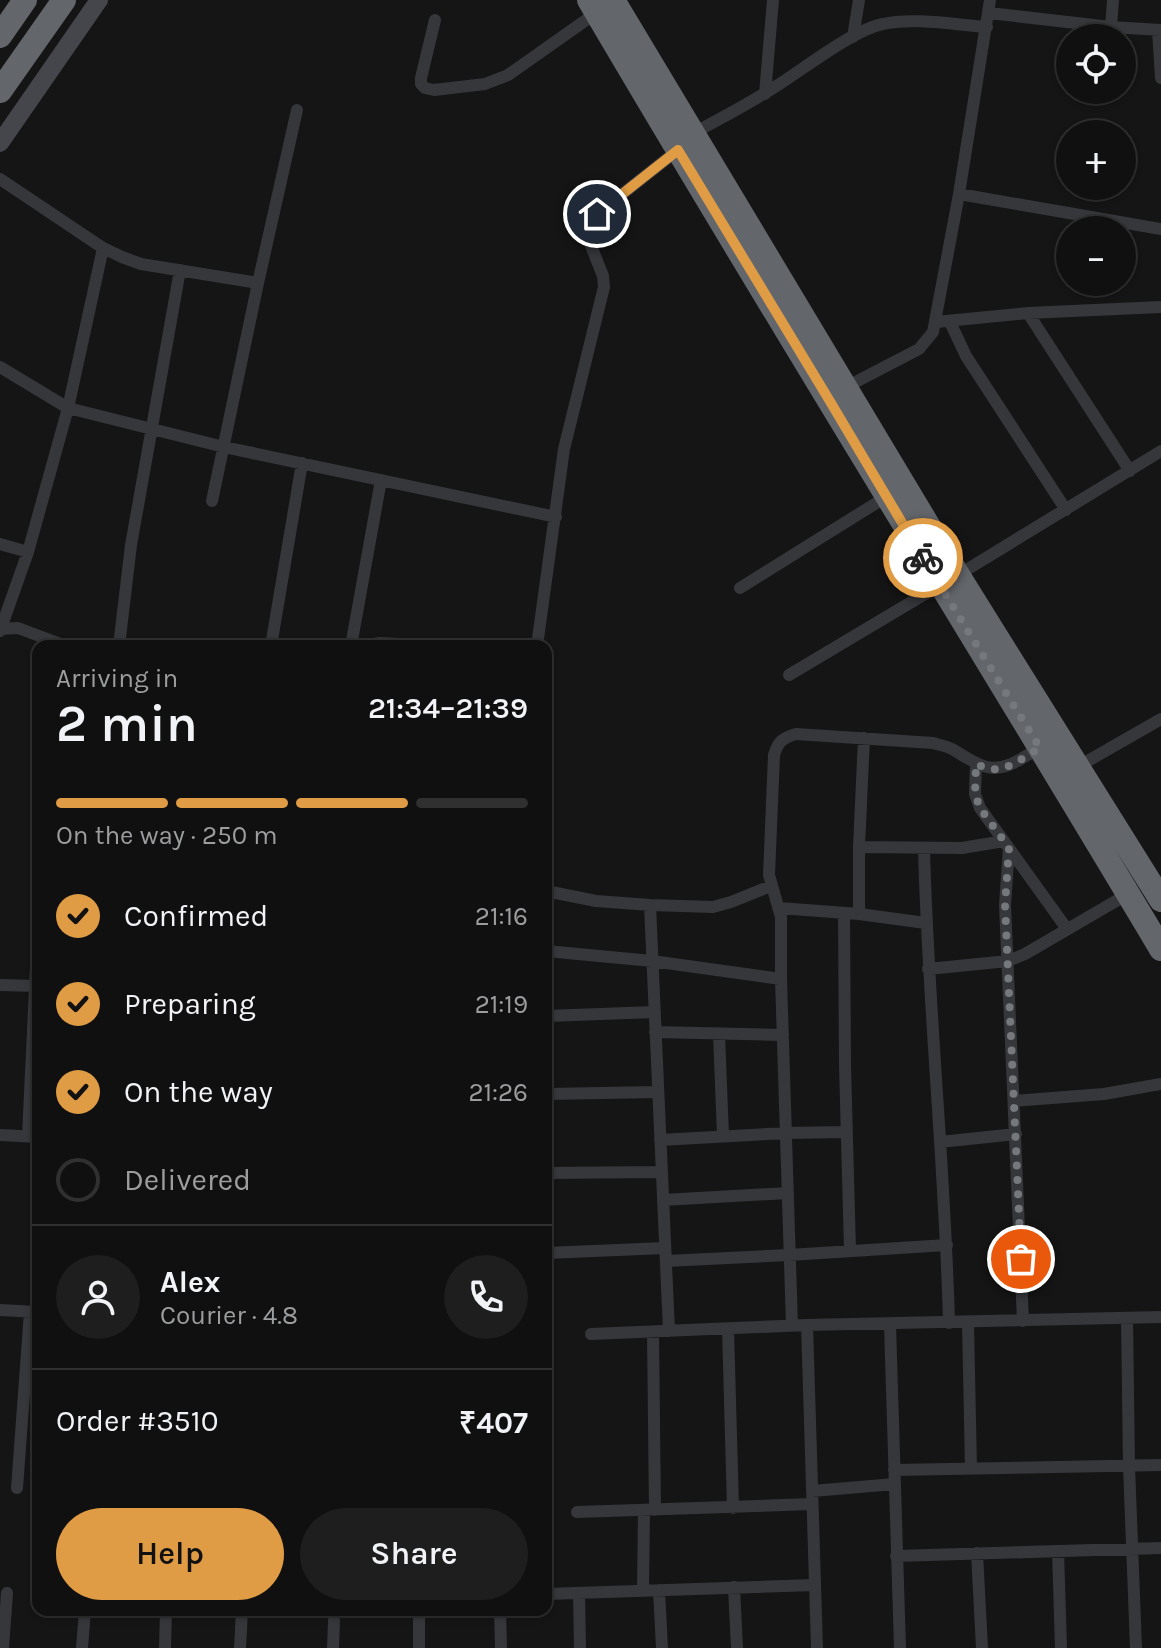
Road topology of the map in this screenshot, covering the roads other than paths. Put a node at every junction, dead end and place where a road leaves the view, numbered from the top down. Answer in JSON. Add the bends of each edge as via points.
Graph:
{"nodes":[{"id":1,"x":25,"y":0,"type":"edge"},
{"id":2,"x":64,"y":0,"type":"edge"},
{"id":3,"x":99,"y":0,"type":"edge"},
{"id":4,"x":773,"y":0,"type":"edge"},
{"id":5,"x":859,"y":0,"type":"edge"},
{"id":6,"x":1113,"y":0,"type":"edge"},
{"id":7,"x":599,"y":4,"type":"edge"},
{"id":8,"x":990,"y":7,"type":"edge"},
{"id":9,"x":435,"y":20,"type":"dead end"},
{"id":10,"x":1093,"y":24,"type":"edge"},
{"id":11,"x":1111,"y":24,"type":"edge"},
{"id":12,"x":987,"y":27,"type":"junction"},
{"id":13,"x":1136,"y":29,"type":"edge"},
{"id":14,"x":1160,"y":30,"type":"edge"},
{"id":15,"x":0,"y":36,"type":"edge"},
{"id":16,"x":853,"y":37,"type":"junction"},
{"id":17,"x":1161,"y":78,"type":"edge"},
{"id":18,"x":0,"y":91,"type":"edge"},
{"id":19,"x":765,"y":94,"type":"junction"},
{"id":20,"x":297,"y":110,"type":"dead end"},
{"id":21,"x":685,"y":142,"type":"junction"},
{"id":22,"x":0,"y":143,"type":"edge"},
{"id":23,"x":0,"y":179,"type":"edge"},
{"id":24,"x":959,"y":194,"type":"junction"},
{"id":25,"x":1161,"y":229,"type":"edge"},
{"id":26,"x":103,"y":248,"type":"junction"},
{"id":27,"x":180,"y":270,"type":"junction"},
{"id":28,"x":258,"y":283,"type":"junction"},
{"id":29,"x":1161,"y":307,"type":"edge"},
{"id":30,"x":1028,"y":313,"type":"junction"},
{"id":31,"x":936,"y":322,"type":"junction"},
{"id":32,"x":950,"y":322,"type":"junction"},
{"id":33,"x":0,"y":367,"type":"edge"},
{"id":34,"x":846,"y":387,"type":"junction"},
{"id":35,"x":68,"y":408,"type":"junction"},
{"id":36,"x":153,"y":430,"type":"junction"},
{"id":37,"x":224,"y":447,"type":"junction"},
{"id":38,"x":1161,"y":451,"type":"edge"},
{"id":39,"x":302,"y":463,"type":"junction"},
{"id":40,"x":1130,"y":471,"type":"junction"},
{"id":41,"x":381,"y":480,"type":"junction"},
{"id":42,"x":886,"y":497,"type":"junction"},
{"id":43,"x":212,"y":501,"type":"dead end"},
{"id":44,"x":1066,"y":510,"type":"junction"},
{"id":45,"x":556,"y":517,"type":"junction"},
{"id":46,"x":0,"y":544,"type":"edge"},
{"id":47,"x":28,"y":552,"type":"junction"},
{"id":48,"x":949,"y":580,"type":"junction"},
{"id":49,"x":740,"y":588,"type":"dead end"},
{"id":50,"x":0,"y":630,"type":"edge"},
{"id":51,"x":50,"y":640,"type":"edge"},
{"id":52,"x":120,"y":640,"type":"edge"},
{"id":53,"x":272,"y":640,"type":"edge"},
{"id":54,"x":352,"y":640,"type":"edge"},
{"id":55,"x":538,"y":640,"type":"edge"},
{"id":56,"x":789,"y":675,"type":"dead end"},
{"id":57,"x":1161,"y":719,"type":"edge"},
{"id":58,"x":864,"y":738,"type":"junction"},
{"id":59,"x":1040,"y":748,"type":"junction"},
{"id":60,"x":976,"y":764,"type":"junction"},
{"id":61,"x":1079,"y":766,"type":"junction"},
{"id":62,"x":1006,"y":844,"type":"junction"},
{"id":63,"x":859,"y":847,"type":"junction"},
{"id":64,"x":924,"y":849,"type":"junction"},
{"id":65,"x":1157,"y":884,"type":"edge"},
{"id":66,"x":771,"y":886,"type":"junction"},
{"id":67,"x":552,"y":892,"type":"edge"},
{"id":68,"x":1128,"y":894,"type":"junction"},
{"id":69,"x":650,"y":905,"type":"junction"},
{"id":70,"x":779,"y":908,"type":"junction"},
{"id":71,"x":844,"y":913,"type":"junction"},
{"id":72,"x":859,"y":914,"type":"junction"},
{"id":73,"x":926,"y":923,"type":"junction"},
{"id":74,"x":1067,"y":929,"type":"junction"},
{"id":75,"x":1161,"y":949,"type":"edge"},
{"id":76,"x":552,"y":952,"type":"edge"},
{"id":77,"x":652,"y":961,"type":"junction"},
{"id":78,"x":1008,"y":961,"type":"junction"},
{"id":79,"x":928,"y":969,"type":"junction"},
{"id":80,"x":781,"y":979,"type":"junction"},
{"id":81,"x":0,"y":985,"type":"edge"},
{"id":82,"x":32,"y":986,"type":"edge"},
{"id":83,"x":655,"y":1012,"type":"junction"},
{"id":84,"x":552,"y":1016,"type":"edge"},
{"id":85,"x":655,"y":1032,"type":"junction"},
{"id":86,"x":719,"y":1034,"type":"junction"},
{"id":87,"x":783,"y":1035,"type":"junction"},
{"id":88,"x":1161,"y":1084,"type":"edge"},
{"id":89,"x":658,"y":1092,"type":"junction"},
{"id":90,"x":552,"y":1094,"type":"edge"},
{"id":91,"x":1014,"y":1101,"type":"junction"},
{"id":92,"x":846,"y":1132,"type":"junction"},
{"id":93,"x":786,"y":1133,"type":"junction"},
{"id":94,"x":1016,"y":1134,"type":"junction"},
{"id":95,"x":0,"y":1135,"type":"edge"},
{"id":96,"x":32,"y":1136,"type":"edge"},
{"id":97,"x":723,"y":1136,"type":"junction"},
{"id":98,"x":660,"y":1140,"type":"junction"},
{"id":99,"x":940,"y":1142,"type":"junction"},
{"id":100,"x":662,"y":1172,"type":"junction"},
{"id":101,"x":552,"y":1173,"type":"edge"},
{"id":102,"x":787,"y":1193,"type":"junction"},
{"id":103,"x":663,"y":1200,"type":"junction"},
{"id":104,"x":947,"y":1245,"type":"junction"},
{"id":105,"x":850,"y":1251,"type":"junction"},
{"id":106,"x":552,"y":1253,"type":"edge"},
{"id":107,"x":666,"y":1254,"type":"junction"},
{"id":108,"x":789,"y":1255,"type":"junction"},
{"id":109,"x":0,"y":1310,"type":"edge"},
{"id":110,"x":32,"y":1312,"type":"edge"},
{"id":111,"x":1161,"y":1317,"type":"edge"},
{"id":112,"x":1127,"y":1318,"type":"junction"},
{"id":113,"x":1023,"y":1321,"type":"junction"},
{"id":114,"x":949,"y":1323,"type":"junction"},
{"id":115,"x":968,"y":1323,"type":"junction"},
{"id":116,"x":807,"y":1325,"type":"junction"},
{"id":117,"x":890,"y":1325,"type":"junction"},
{"id":118,"x":792,"y":1326,"type":"junction"},
{"id":119,"x":728,"y":1329,"type":"junction"},
{"id":120,"x":669,"y":1331,"type":"junction"},
{"id":121,"x":653,"y":1332,"type":"junction"},
{"id":122,"x":32,"y":1333,"type":"edge"},
{"id":123,"x":591,"y":1334,"type":"dead end"},
{"id":124,"x":1161,"y":1465,"type":"edge"},
{"id":125,"x":1129,"y":1466,"type":"junction"},
{"id":126,"x":971,"y":1469,"type":"junction"},
{"id":127,"x":894,"y":1470,"type":"junction"},
{"id":128,"x":895,"y":1484,"type":"junction"},
{"id":129,"x":17,"y":1488,"type":"dead end"},
{"id":130,"x":812,"y":1491,"type":"junction"},
{"id":131,"x":812,"y":1504,"type":"junction"},
{"id":132,"x":733,"y":1508,"type":"junction"},
{"id":133,"x":650,"y":1510,"type":"junction"},
{"id":134,"x":577,"y":1512,"type":"dead end"},
{"id":135,"x":1161,"y":1548,"type":"edge"},
{"id":136,"x":1133,"y":1549,"type":"junction"},
{"id":137,"x":1058,"y":1551,"type":"junction"},
{"id":138,"x":977,"y":1553,"type":"junction"},
{"id":139,"x":896,"y":1556,"type":"junction"},
{"id":140,"x":814,"y":1585,"type":"junction"},
{"id":141,"x":734,"y":1587,"type":"junction"},
{"id":142,"x":659,"y":1590,"type":"junction"},
{"id":143,"x":643,"y":1591,"type":"junction"},
{"id":144,"x":7,"y":1593,"type":"dead end"},
{"id":145,"x":579,"y":1593,"type":"junction"},
{"id":146,"x":552,"y":1594,"type":"edge"},
{"id":147,"x":85,"y":1616,"type":"edge"},
{"id":148,"x":166,"y":1616,"type":"edge"},
{"id":149,"x":242,"y":1616,"type":"edge"},
{"id":150,"x":420,"y":1616,"type":"edge"},
{"id":151,"x":500,"y":1616,"type":"edge"},
{"id":152,"x":334,"y":1620,"type":"dead end"},
{"id":153,"x":3,"y":1648,"type":"edge"},
{"id":154,"x":82,"y":1648,"type":"edge"},
{"id":155,"x":165,"y":1648,"type":"edge"},
{"id":156,"x":240,"y":1648,"type":"edge"},
{"id":157,"x":333,"y":1648,"type":"edge"},
{"id":158,"x":419,"y":1648,"type":"edge"},
{"id":159,"x":501,"y":1648,"type":"edge"},
{"id":160,"x":580,"y":1648,"type":"edge"},
{"id":161,"x":662,"y":1648,"type":"edge"},
{"id":162,"x":737,"y":1648,"type":"edge"},
{"id":163,"x":817,"y":1648,"type":"edge"},
{"id":164,"x":900,"y":1648,"type":"edge"},
{"id":165,"x":982,"y":1648,"type":"edge"},
{"id":166,"x":1061,"y":1648,"type":"edge"},
{"id":167,"x":1136,"y":1648,"type":"edge"}],
"edges":[{"from":1,"to":15,"type":"highway"},
{"from":2,"to":18,"type":"highway"},
{"from":3,"to":22,"type":"street"},
{"from":4,"to":19,"type":"street"},
{"from":5,"to":16,"type":"street"},
{"from":6,"to":11,"type":"street"},
{"from":7,"to":9,"type":"street","via":[[508,75],[485,84],[434,90],[425,88],[421,78]]},
{"from":7,"to":21,"type":"highway"},
{"from":8,"to":10,"type":"street"},
{"from":8,"to":12,"type":"street"},
{"from":12,"to":16,"type":"street","via":[[904,21],[873,26]]},
{"from":12,"to":24,"type":"street"},
{"from":13,"to":14,"type":"street"},
{"from":14,"to":17,"type":"street"},
{"from":16,"to":19,"type":"street"},
{"from":19,"to":21,"type":"street"},
{"from":20,"to":28,"type":"street"},
{"from":21,"to":34,"type":"highway"},
{"from":21,"to":42,"type":"highway"},
{"from":21,"to":45,"type":"street","via":[[588,224],[588,242],[604,287],[564,449]]},
{"from":23,"to":26,"type":"street"},
{"from":24,"to":25,"type":"street"},
{"from":24,"to":31,"type":"street"},
{"from":26,"to":27,"type":"street","via":[[141,264]]},
{"from":26,"to":35,"type":"street"},
{"from":27,"to":28,"type":"street"},
{"from":27,"to":36,"type":"street"},
{"from":28,"to":37,"type":"street"},
{"from":29,"to":30,"type":"street"},
{"from":30,"to":32,"type":"street"},
{"from":30,"to":40,"type":"street"},
{"from":31,"to":32,"type":"street"},
{"from":31,"to":34,"type":"street","via":[[919,349]]},
{"from":32,"to":44,"type":"street","via":[[966,356]]},
{"from":33,"to":35,"type":"street"},
{"from":34,"to":48,"type":"highway"},
{"from":35,"to":36,"type":"street"},
{"from":35,"to":47,"type":"street"},
{"from":36,"to":37,"type":"street"},
{"from":36,"to":52,"type":"street"},
{"from":37,"to":39,"type":"street"},
{"from":37,"to":43,"type":"street"},
{"from":38,"to":40,"type":"street"},
{"from":39,"to":41,"type":"street"},
{"from":39,"to":53,"type":"street"},
{"from":40,"to":44,"type":"street"},
{"from":41,"to":45,"type":"street"},
{"from":41,"to":54,"type":"street"},
{"from":42,"to":48,"type":"highway"},
{"from":42,"to":49,"type":"street"},
{"from":44,"to":48,"type":"street"},
{"from":45,"to":55,"type":"street"},
{"from":46,"to":47,"type":"street"},
{"from":47,"to":50,"type":"street"},
{"from":48,"to":56,"type":"street"},
{"from":48,"to":59,"type":"highway"},
{"from":48,"to":61,"type":"highway"},
{"from":50,"to":51,"type":"street","via":[[18,628]]},
{"from":57,"to":61,"type":"street"},
{"from":58,"to":60,"type":"street","via":[[933,743]]},
{"from":58,"to":63,"type":"street"},
{"from":58,"to":66,"type":"street","via":[[796,734],[778,743]]},
{"from":59,"to":60,"type":"street","via":[[1000,768]]},
{"from":59,"to":68,"type":"highway"},
{"from":60,"to":62,"type":"street","via":[[980,808]]},
{"from":61,"to":65,"type":"highway"},
{"from":62,"to":64,"type":"street"},
{"from":62,"to":74,"type":"street"},
{"from":62,"to":78,"type":"street"},
{"from":63,"to":64,"type":"street"},
{"from":63,"to":72,"type":"street"},
{"from":64,"to":73,"type":"street"},
{"from":66,"to":69,"type":"street","via":[[713,907]]},
{"from":66,"to":70,"type":"street"},
{"from":67,"to":69,"type":"street"},
{"from":68,"to":74,"type":"street"},
{"from":68,"to":75,"type":"highway"},
{"from":69,"to":77,"type":"street"},
{"from":70,"to":71,"type":"street"},
{"from":70,"to":80,"type":"street"},
{"from":71,"to":72,"type":"street"},
{"from":71,"to":92,"type":"street"},
{"from":72,"to":73,"type":"street"},
{"from":73,"to":79,"type":"street"},
{"from":74,"to":78,"type":"street"},
{"from":76,"to":77,"type":"street"},
{"from":77,"to":80,"type":"street"},
{"from":77,"to":83,"type":"street"},
{"from":78,"to":79,"type":"street"},
{"from":78,"to":91,"type":"street"},
{"from":79,"to":99,"type":"street"},
{"from":80,"to":87,"type":"street"},
{"from":81,"to":82,"type":"street"},
{"from":83,"to":84,"type":"street"},
{"from":83,"to":85,"type":"street"},
{"from":85,"to":86,"type":"street"},
{"from":85,"to":89,"type":"street"},
{"from":86,"to":87,"type":"street"},
{"from":86,"to":97,"type":"street"},
{"from":87,"to":93,"type":"street"},
{"from":88,"to":91,"type":"street"},
{"from":89,"to":90,"type":"street"},
{"from":89,"to":98,"type":"street"},
{"from":91,"to":94,"type":"street"},
{"from":92,"to":93,"type":"street"},
{"from":92,"to":105,"type":"street"},
{"from":93,"to":97,"type":"street"},
{"from":93,"to":102,"type":"street"},
{"from":94,"to":99,"type":"street"},
{"from":94,"to":113,"type":"street"},
{"from":95,"to":96,"type":"street"},
{"from":97,"to":98,"type":"street"},
{"from":98,"to":100,"type":"street"},
{"from":99,"to":104,"type":"street"},
{"from":100,"to":101,"type":"street"},
{"from":100,"to":103,"type":"street"},
{"from":102,"to":103,"type":"street"},
{"from":102,"to":108,"type":"street"},
{"from":103,"to":107,"type":"street"},
{"from":104,"to":105,"type":"street"},
{"from":104,"to":114,"type":"street"},
{"from":105,"to":108,"type":"street"},
{"from":106,"to":107,"type":"street"},
{"from":107,"to":108,"type":"street"},
{"from":107,"to":120,"type":"street"},
{"from":108,"to":118,"type":"street"},
{"from":109,"to":110,"type":"street"},
{"from":111,"to":112,"type":"street"},
{"from":112,"to":113,"type":"street"},
{"from":112,"to":125,"type":"street"},
{"from":113,"to":115,"type":"street"},
{"from":114,"to":115,"type":"street"},
{"from":114,"to":117,"type":"street"},
{"from":115,"to":126,"type":"street"},
{"from":116,"to":117,"type":"street"},
{"from":116,"to":118,"type":"street"},
{"from":116,"to":130,"type":"street"},
{"from":117,"to":127,"type":"street"},
{"from":118,"to":119,"type":"street"},
{"from":119,"to":120,"type":"street"},
{"from":119,"to":132,"type":"street"},
{"from":120,"to":121,"type":"street"},
{"from":121,"to":123,"type":"street"},
{"from":121,"to":133,"type":"street"},
{"from":122,"to":129,"type":"street"},
{"from":124,"to":125,"type":"street"},
{"from":125,"to":126,"type":"street"},
{"from":125,"to":136,"type":"street"},
{"from":126,"to":127,"type":"street"},
{"from":127,"to":128,"type":"street"},
{"from":128,"to":130,"type":"street"},
{"from":128,"to":139,"type":"street"},
{"from":130,"to":131,"type":"street"},
{"from":131,"to":132,"type":"street"},
{"from":131,"to":140,"type":"street"},
{"from":132,"to":133,"type":"street"},
{"from":133,"to":134,"type":"street"},
{"from":133,"to":143,"type":"street"},
{"from":135,"to":136,"type":"street"},
{"from":136,"to":137,"type":"street"},
{"from":136,"to":167,"type":"street"},
{"from":137,"to":138,"type":"street"},
{"from":137,"to":166,"type":"street"},
{"from":138,"to":139,"type":"street"},
{"from":138,"to":165,"type":"street"},
{"from":139,"to":164,"type":"street"},
{"from":140,"to":141,"type":"street"},
{"from":140,"to":163,"type":"street"},
{"from":141,"to":142,"type":"street"},
{"from":141,"to":162,"type":"street"},
{"from":142,"to":143,"type":"street"},
{"from":142,"to":161,"type":"street"},
{"from":143,"to":145,"type":"street"},
{"from":144,"to":153,"type":"street"},
{"from":145,"to":146,"type":"street"},
{"from":145,"to":160,"type":"street"},
{"from":147,"to":154,"type":"street"},
{"from":148,"to":155,"type":"street"},
{"from":149,"to":156,"type":"street"},
{"from":150,"to":158,"type":"street"},
{"from":151,"to":159,"type":"street"},
{"from":152,"to":157,"type":"street"}]}
